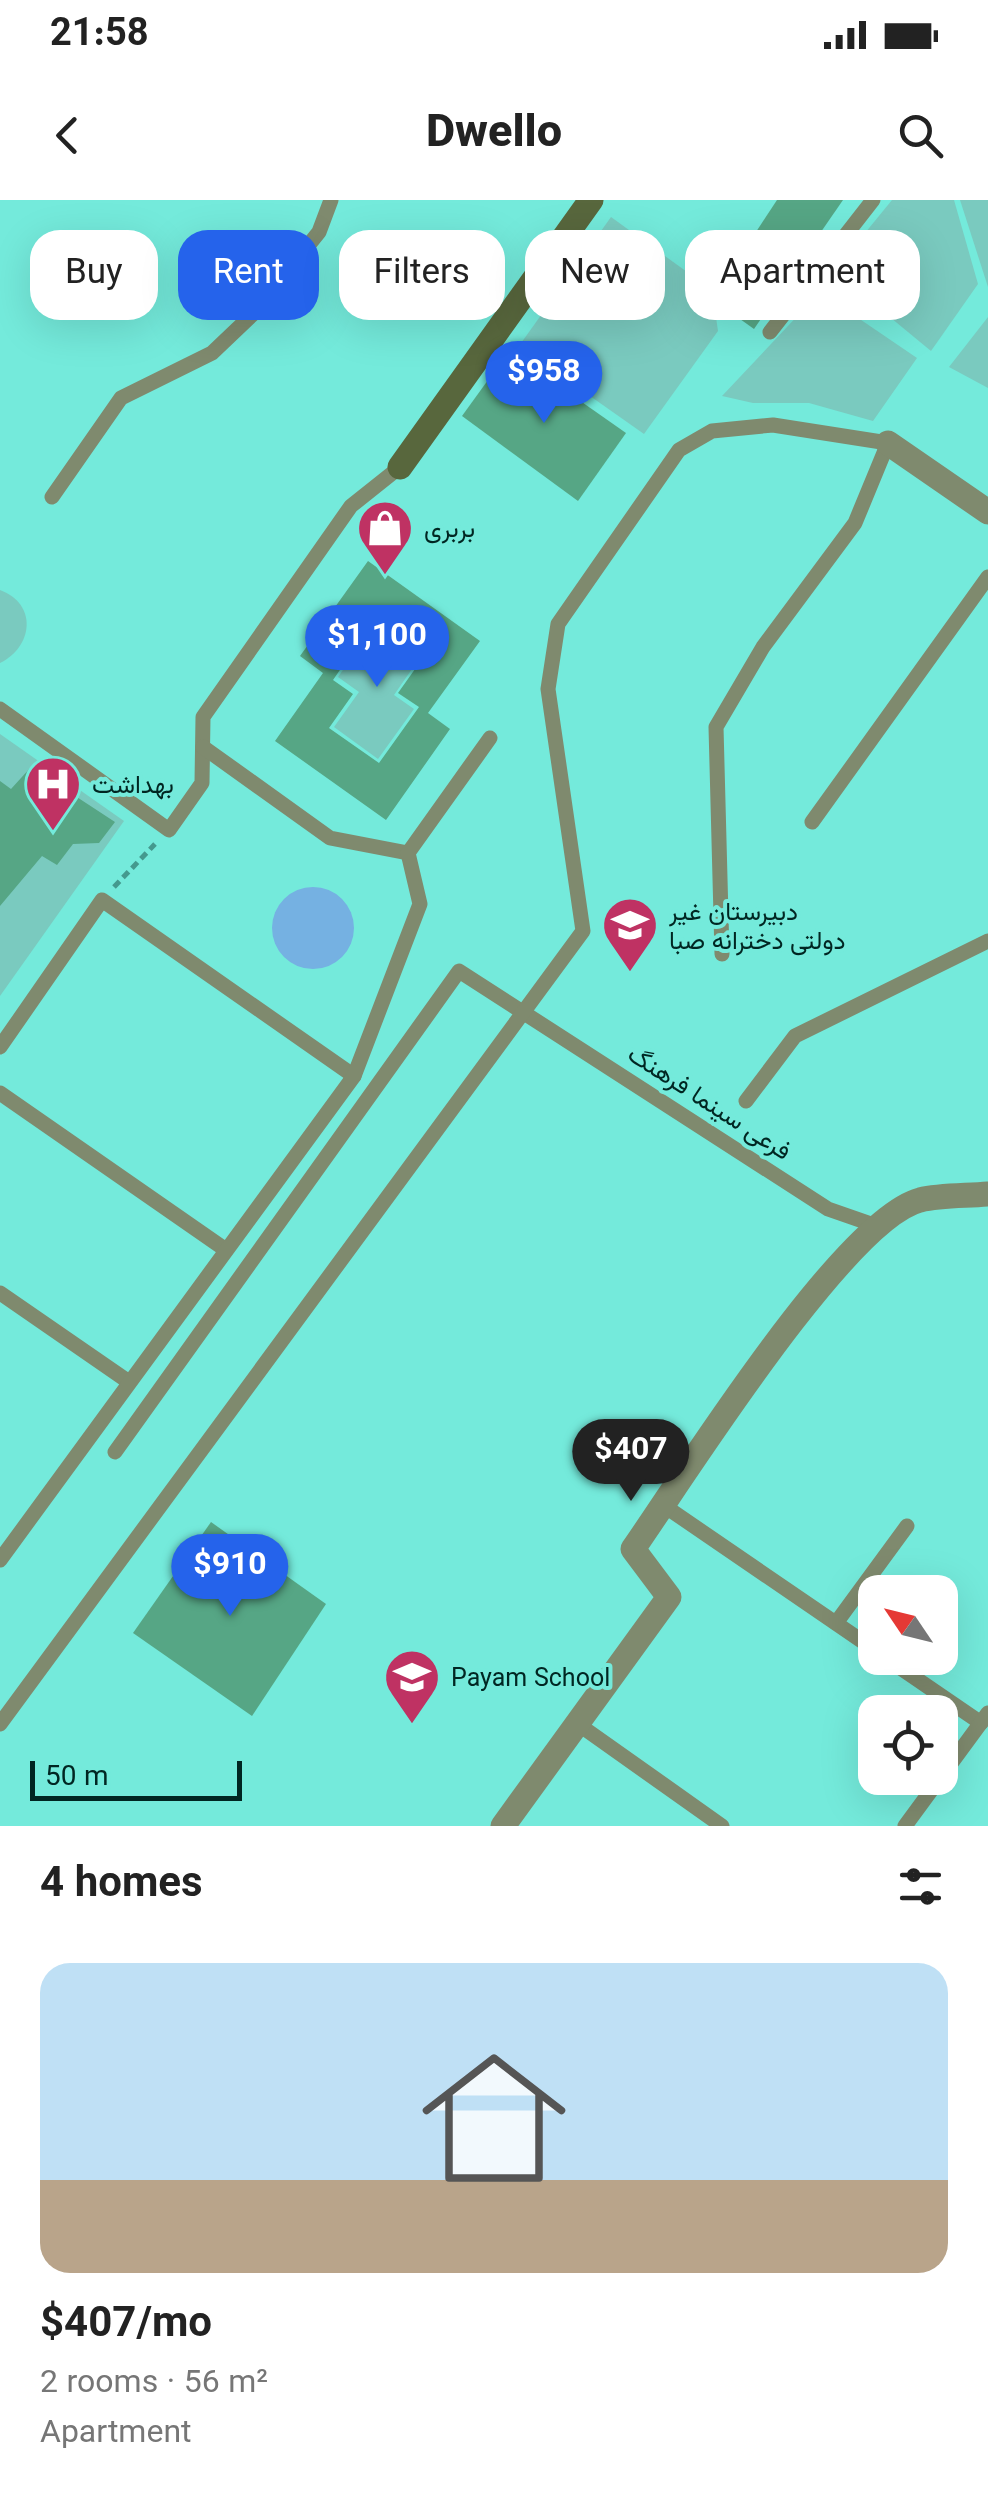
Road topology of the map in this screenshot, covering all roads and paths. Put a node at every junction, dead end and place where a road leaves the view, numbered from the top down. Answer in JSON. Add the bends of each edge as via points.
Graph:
{"nodes":[{"id":1,"x":332,"y":200,"type":"edge"},
{"id":2,"x":590,"y":200,"type":"edge"},
{"id":3,"x":873,"y":200,"type":"edge"},
{"id":4,"x":770,"y":332,"type":"dead end"},
{"id":5,"x":888,"y":442,"type":"junction"},
{"id":6,"x":400,"y":466,"type":"joint"},
{"id":7,"x":52,"y":498,"type":"dead end"},
{"id":8,"x":988,"y":512,"type":"edge"},
{"id":9,"x":988,"y":577,"type":"edge"},
{"id":10,"x":0,"y":709,"type":"edge"},
{"id":11,"x":490,"y":738,"type":"dead end"},
{"id":12,"x":203,"y":747,"type":"junction"},
{"id":13,"x":812,"y":822,"type":"dead end"},
{"id":14,"x":169,"y":830,"type":"junction"},
{"id":15,"x":408,"y":852,"type":"junction"},
{"id":16,"x":102,"y":900,"type":"junction"},
{"id":17,"x":988,"y":941,"type":"edge"},
{"id":18,"x":722,"y":954,"type":"dead end"},
{"id":19,"x":524,"y":1010,"type":"junction"},
{"id":20,"x":0,"y":1047,"type":"edge"},
{"id":21,"x":354,"y":1076,"type":"junction"},
{"id":22,"x":0,"y":1093,"type":"edge"},
{"id":23,"x":746,"y":1101,"type":"dead end"},
{"id":24,"x":988,"y":1194,"type":"edge"},
{"id":25,"x":874,"y":1225,"type":"junction"},
{"id":26,"x":226,"y":1250,"type":"junction"},
{"id":27,"x":0,"y":1293,"type":"edge"},
{"id":28,"x":129,"y":1382,"type":"junction"},
{"id":29,"x":115,"y":1452,"type":"dead end"},
{"id":30,"x":663,"y":1505,"type":"junction"},
{"id":31,"x":907,"y":1526,"type":"dead end"},
{"id":32,"x":2,"y":1554,"type":"edge"},
{"id":33,"x":836,"y":1623,"type":"junction"},
{"id":34,"x":858,"y":1638,"type":"edge"},
{"id":35,"x":914,"y":1675,"type":"edge"},
{"id":36,"x":984,"y":1718,"type":"edge"},
{"id":37,"x":0,"y":1724,"type":"edge"},
{"id":38,"x":578,"y":1724,"type":"junction"},
{"id":39,"x":503,"y":1826,"type":"edge"},
{"id":40,"x":722,"y":1826,"type":"edge"},
{"id":41,"x":905,"y":1826,"type":"edge"}],
"edges":[{"from":1,"to":7,"type":"lane","via":[[319,232],[254,312],[212,353],[121,398]]},
{"from":2,"to":6,"type":"street"},
{"from":3,"to":4,"type":"lane"},
{"from":5,"to":8,"type":"street"},
{"from":5,"to":18,"type":"lane","via":[[856,523],[763,646],[716,727]]},
{"from":5,"to":19,"type":"lane","via":[[773,425],[712,431],[679,450],[558,624],[548,689],[584,931]]},
{"from":6,"to":12,"type":"lane","via":[[351,506],[203,716]]},
{"from":9,"to":13,"type":"lane"},
{"from":10,"to":14,"type":"lane"},
{"from":11,"to":15,"type":"lane"},
{"from":12,"to":14,"type":"lane","via":[[202,783]]},
{"from":12,"to":15,"type":"lane","via":[[330,838]]},
{"from":14,"to":16,"type":"path"},
{"from":15,"to":21,"type":"lane","via":[[420,904]]},
{"from":16,"to":20,"type":"lane"},
{"from":16,"to":21,"type":"lane"},
{"from":17,"to":23,"type":"lane","via":[[794,1036]]},
{"from":19,"to":25,"type":"lane","name":"فرعی سینما فرهنگ","via":[[828,1209]]},
{"from":19,"to":29,"type":"lane","name":"فرعی سینما فرهنگ","via":[[459,971]]},
{"from":19,"to":37,"type":"lane"},
{"from":21,"to":26,"type":"lane"},
{"from":22,"to":26,"type":"lane"},
{"from":24,"to":25,"type":"street","via":[[918,1200]]},
{"from":25,"to":30,"type":"street","via":[[824,1280]]},
{"from":26,"to":28,"type":"lane"},
{"from":27,"to":28,"type":"lane"},
{"from":28,"to":32,"type":"lane"},
{"from":30,"to":33,"type":"lane"},
{"from":30,"to":38,"type":"street","via":[[632,1549],[669,1597]]},
{"from":31,"to":33,"type":"lane"},
{"from":33,"to":34,"type":"lane"},
{"from":35,"to":36,"type":"lane"},
{"from":36,"to":41,"type":"lane"},
{"from":38,"to":39,"type":"street"},
{"from":38,"to":40,"type":"lane"}]}
